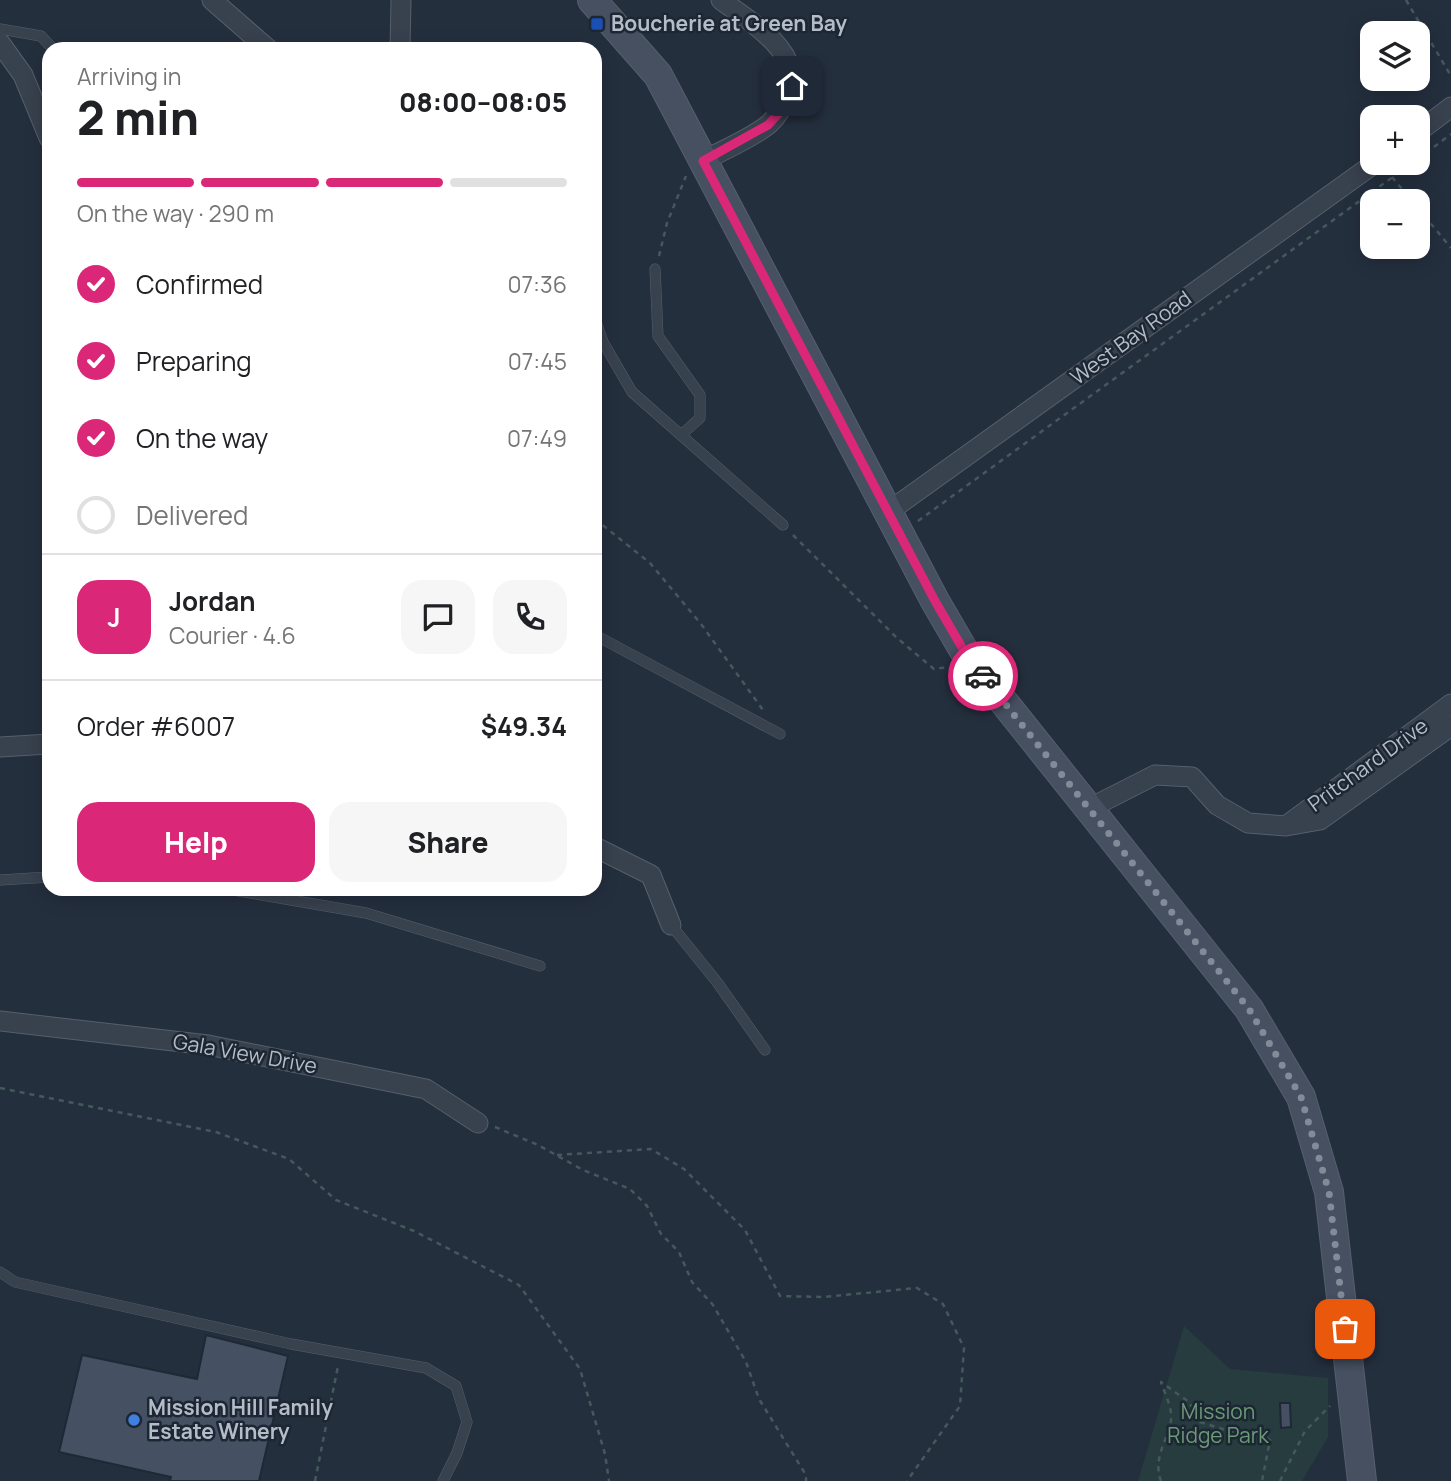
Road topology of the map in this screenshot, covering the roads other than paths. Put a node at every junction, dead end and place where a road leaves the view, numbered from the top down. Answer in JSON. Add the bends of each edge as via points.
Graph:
{"nodes":[{"id":1,"x":212,"y":0,"type":"edge"},
{"id":2,"x":401,"y":0,"type":"edge"},
{"id":3,"x":592,"y":0,"type":"edge"},
{"id":4,"x":721,"y":0,"type":"edge"},
{"id":5,"x":0,"y":29,"type":"edge"},
{"id":6,"x":47,"y":42,"type":"edge"},
{"id":7,"x":260,"y":42,"type":"edge"},
{"id":8,"x":400,"y":42,"type":"edge"},
{"id":9,"x":0,"y":43,"type":"edge"},
{"id":10,"x":1451,"y":107,"type":"edge"},
{"id":11,"x":42,"y":121,"type":"edge"},
{"id":12,"x":1430,"y":123,"type":"edge"},
{"id":13,"x":703,"y":161,"type":"junction"},
{"id":14,"x":1369,"y":175,"type":"edge"},
{"id":15,"x":655,"y":269,"type":"road end"},
{"id":16,"x":602,"y":339,"type":"edge"},
{"id":17,"x":681,"y":435,"type":"junction"},
{"id":18,"x":894,"y":523,"type":"junction"},
{"id":19,"x":783,"y":525,"type":"road end"},
{"id":20,"x":602,"y":639,"type":"edge"},
{"id":21,"x":1451,"y":704,"type":"edge"},
{"id":22,"x":1451,"y":726,"type":"edge"},
{"id":23,"x":780,"y":734,"type":"road end"},
{"id":24,"x":42,"y":744,"type":"edge"},
{"id":25,"x":0,"y":747,"type":"edge"},
{"id":26,"x":1090,"y":808,"type":"junction"},
{"id":27,"x":1286,"y":826,"type":"junction"},
{"id":28,"x":602,"y":850,"type":"edge"},
{"id":29,"x":42,"y":877,"type":"edge"},
{"id":30,"x":0,"y":880,"type":"edge"},
{"id":31,"x":268,"y":896,"type":"edge"},
{"id":32,"x":671,"y":925,"type":"joint"},
{"id":33,"x":540,"y":966,"type":"dead end"},
{"id":34,"x":0,"y":1021,"type":"edge"},
{"id":35,"x":765,"y":1050,"type":"dead end"},
{"id":36,"x":478,"y":1123,"type":"road end"},
{"id":37,"x":0,"y":1272,"type":"edge"},
{"id":38,"x":443,"y":1481,"type":"edge"},
{"id":39,"x":1362,"y":1481,"type":"edge"}],
"edges":[{"from":1,"to":7,"type":"street"},
{"from":2,"to":8,"type":"street"},
{"from":3,"to":13,"type":"main road","via":[[658,75]]},
{"from":4,"to":13,"type":"street","via":[[770,38],[790,64],[792,86],[768,125]]},
{"from":5,"to":6,"type":"lane","via":[[41,36]]},
{"from":9,"to":11,"type":"street","via":[[23,75]]},
{"from":10,"to":12,"type":"street"},
{"from":13,"to":18,"type":"main road"},
{"from":14,"to":18,"type":"street","name":"West Bay Road"},
{"from":15,"to":17,"type":"lane","via":[[658,336],[700,395],[700,418]]},
{"from":16,"to":17,"type":"lane","via":[[632,392]]},
{"from":17,"to":19,"type":"lane"},
{"from":18,"to":26,"type":"main road","via":[[967,656]]},
{"from":20,"to":23,"type":"lane"},
{"from":21,"to":27,"type":"street","name":"Pritchard Drive"},
{"from":22,"to":27,"type":"street","name":"Pritchard Drive","via":[[1320,820]]},
{"from":24,"to":25,"type":"street"},
{"from":26,"to":27,"type":"street","name":"Pritchard Drive","via":[[1155,775],[1192,777],[1217,805],[1248,823]]},
{"from":26,"to":39,"type":"main road","via":[[1249,1009],[1301,1097],[1329,1192]]},
{"from":28,"to":32,"type":"street","via":[[651,875]]},
{"from":29,"to":30,"type":"lane"},
{"from":31,"to":33,"type":"lane","via":[[366,913]]},
{"from":32,"to":35,"type":"lane"},
{"from":34,"to":36,"type":"street","name":"Gala View Drive","via":[[208,1045],[426,1089]]},
{"from":37,"to":38,"type":"lane","via":[[15,1282],[291,1344],[426,1368],[456,1387],[467,1422]]}]}
